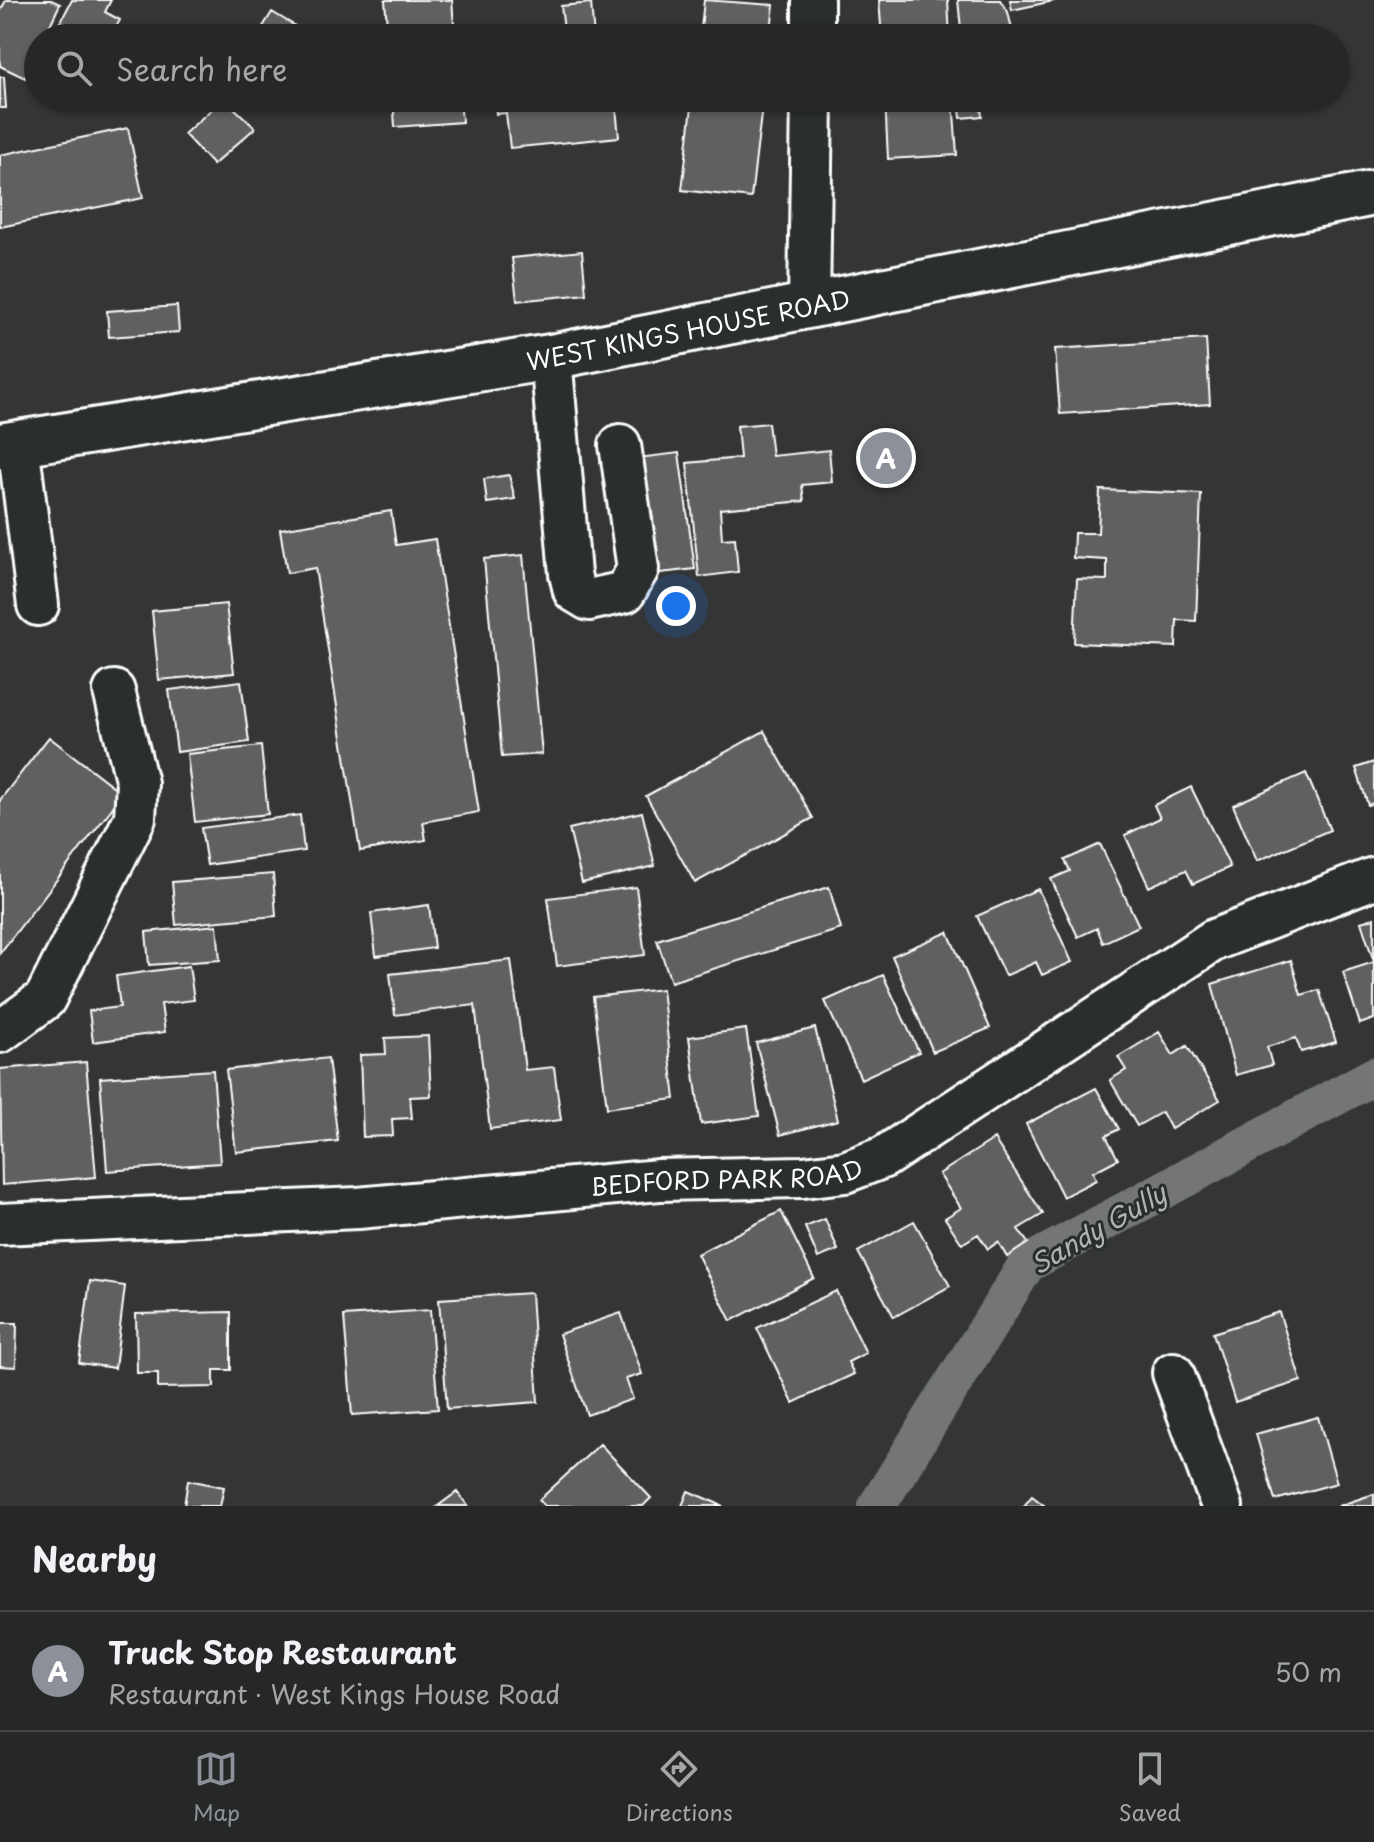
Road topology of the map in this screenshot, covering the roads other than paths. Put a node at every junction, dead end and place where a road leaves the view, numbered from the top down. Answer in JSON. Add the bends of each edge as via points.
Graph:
{"nodes":[{"id":1,"x":813,"y":0,"type":"edge"},
{"id":2,"x":813,"y":24,"type":"edge"},
{"id":3,"x":812,"y":112,"type":"edge"},
{"id":4,"x":1374,"y":193,"type":"edge"},
{"id":5,"x":809,"y":305,"type":"junction"},
{"id":6,"x":551,"y":357,"type":"junction"},
{"id":7,"x":9,"y":444,"type":"edge"},
{"id":8,"x":620,"y":445,"type":"dead end"},
{"id":9,"x":38,"y":605,"type":"dead end"},
{"id":10,"x":114,"y":691,"type":"dead end"},
{"id":11,"x":1374,"y":878,"type":"edge"},
{"id":12,"x":0,"y":1032,"type":"edge"},
{"id":13,"x":0,"y":1224,"type":"edge"},
{"id":14,"x":1173,"y":1373,"type":"dead end"},
{"id":15,"x":1222,"y":1506,"type":"edge"}],
"edges":[{"from":1,"to":2,"type":"street"},
{"from":3,"to":5,"type":"street"},
{"from":4,"to":5,"type":"main road","name":"WEST KINGS HOUSE ROAD"},
{"from":5,"to":6,"type":"main road","name":"WEST KINGS HOUSE ROAD"},
{"from":6,"to":7,"type":"main road","name":"WEST KINGS HOUSE ROAD"},
{"from":6,"to":8,"type":"street","via":[[570,574],[574,591],[589,600],[625,592],[638,569]]},
{"from":7,"to":9,"type":"street"},
{"from":10,"to":12,"type":"street","via":[[137,783],[135,818],[45,999]]},
{"from":11,"to":13,"type":"street","name":"BEDFORD PARK ROAD","via":[[1214,940],[884,1157],[845,1172],[659,1180],[358,1208]]},
{"from":14,"to":15,"type":"street"}]}
